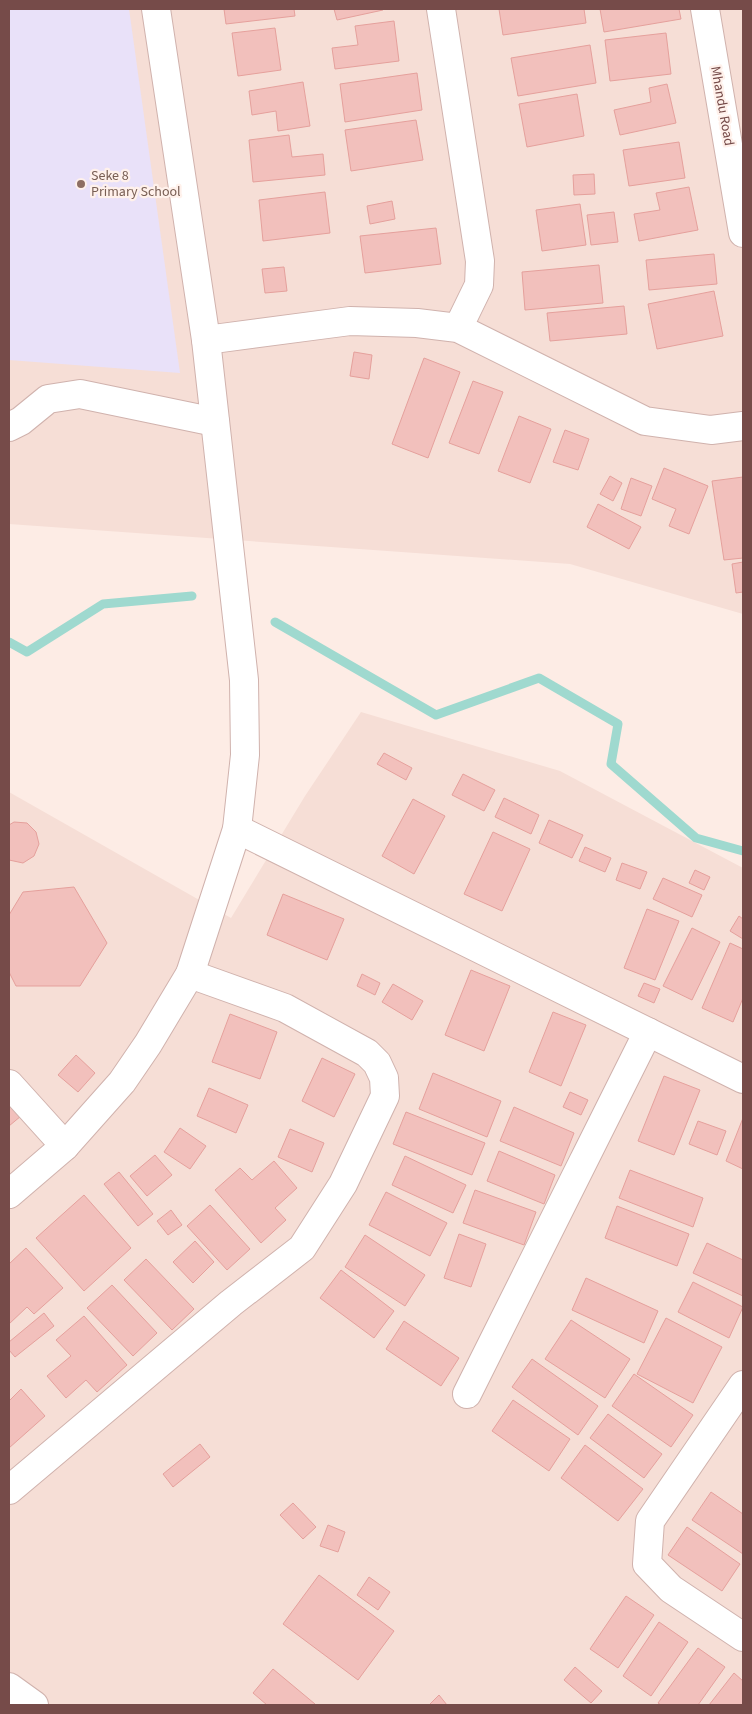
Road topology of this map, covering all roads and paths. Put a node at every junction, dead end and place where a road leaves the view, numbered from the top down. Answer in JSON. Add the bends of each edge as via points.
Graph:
{"nodes":[{"id":1,"x":156,"y":9,"type":"edge"},
{"id":2,"x":441,"y":9,"type":"edge"},
{"id":3,"x":705,"y":9,"type":"edge"},
{"id":4,"x":743,"y":233,"type":"edge"},
{"id":5,"x":458,"y":328,"type":"junction"},
{"id":6,"x":206,"y":340,"type":"junction"},
{"id":7,"x":215,"y":422,"type":"junction"},
{"id":8,"x":743,"y":426,"type":"edge"},
{"id":9,"x":9,"y":427,"type":"edge"},
{"id":10,"x":237,"y":829,"type":"junction"},
{"id":11,"x":190,"y":974,"type":"junction"},
{"id":12,"x":648,"y":1032,"type":"junction"},
{"id":13,"x":743,"y":1079,"type":"edge"},
{"id":14,"x":9,"y":1084,"type":"edge"},
{"id":15,"x":65,"y":1146,"type":"junction"},
{"id":16,"x":9,"y":1194,"type":"edge"},
{"id":17,"x":743,"y":1385,"type":"edge"},
{"id":18,"x":467,"y":1394,"type":"dead end"},
{"id":19,"x":9,"y":1490,"type":"edge"},
{"id":20,"x":743,"y":1637,"type":"edge"},
{"id":21,"x":9,"y":1687,"type":"edge"},
{"id":22,"x":34,"y":1705,"type":"edge"}],
"edges":[{"from":1,"to":6,"type":"street"},
{"from":2,"to":5,"type":"street","via":[[480,261],[479,285]]},
{"from":3,"to":4,"type":"street","name":"Mhandu Road"},
{"from":5,"to":6,"type":"street","via":[[350,321]]},
{"from":5,"to":8,"type":"street","via":[[645,421],[711,430]]},
{"from":6,"to":7,"type":"street"},
{"from":7,"to":9,"type":"street","via":[[80,394],[48,399]]},
{"from":7,"to":10,"type":"street","via":[[244,680],[245,755]]},
{"from":10,"to":11,"type":"street"},
{"from":10,"to":12,"type":"street"},
{"from":11,"to":15,"type":"street","via":[[122,1082]]},
{"from":11,"to":19,"type":"street","via":[[284,1008],[367,1053],[377,1063],[384,1078],[386,1096],[343,1184],[302,1248],[231,1303]]},
{"from":12,"to":13,"type":"street"},
{"from":12,"to":18,"type":"street"},
{"from":14,"to":15,"type":"street"},
{"from":15,"to":16,"type":"street"},
{"from":17,"to":20,"type":"street","via":[[650,1521],[648,1564],[672,1589]]},
{"from":21,"to":22,"type":"street"}]}
